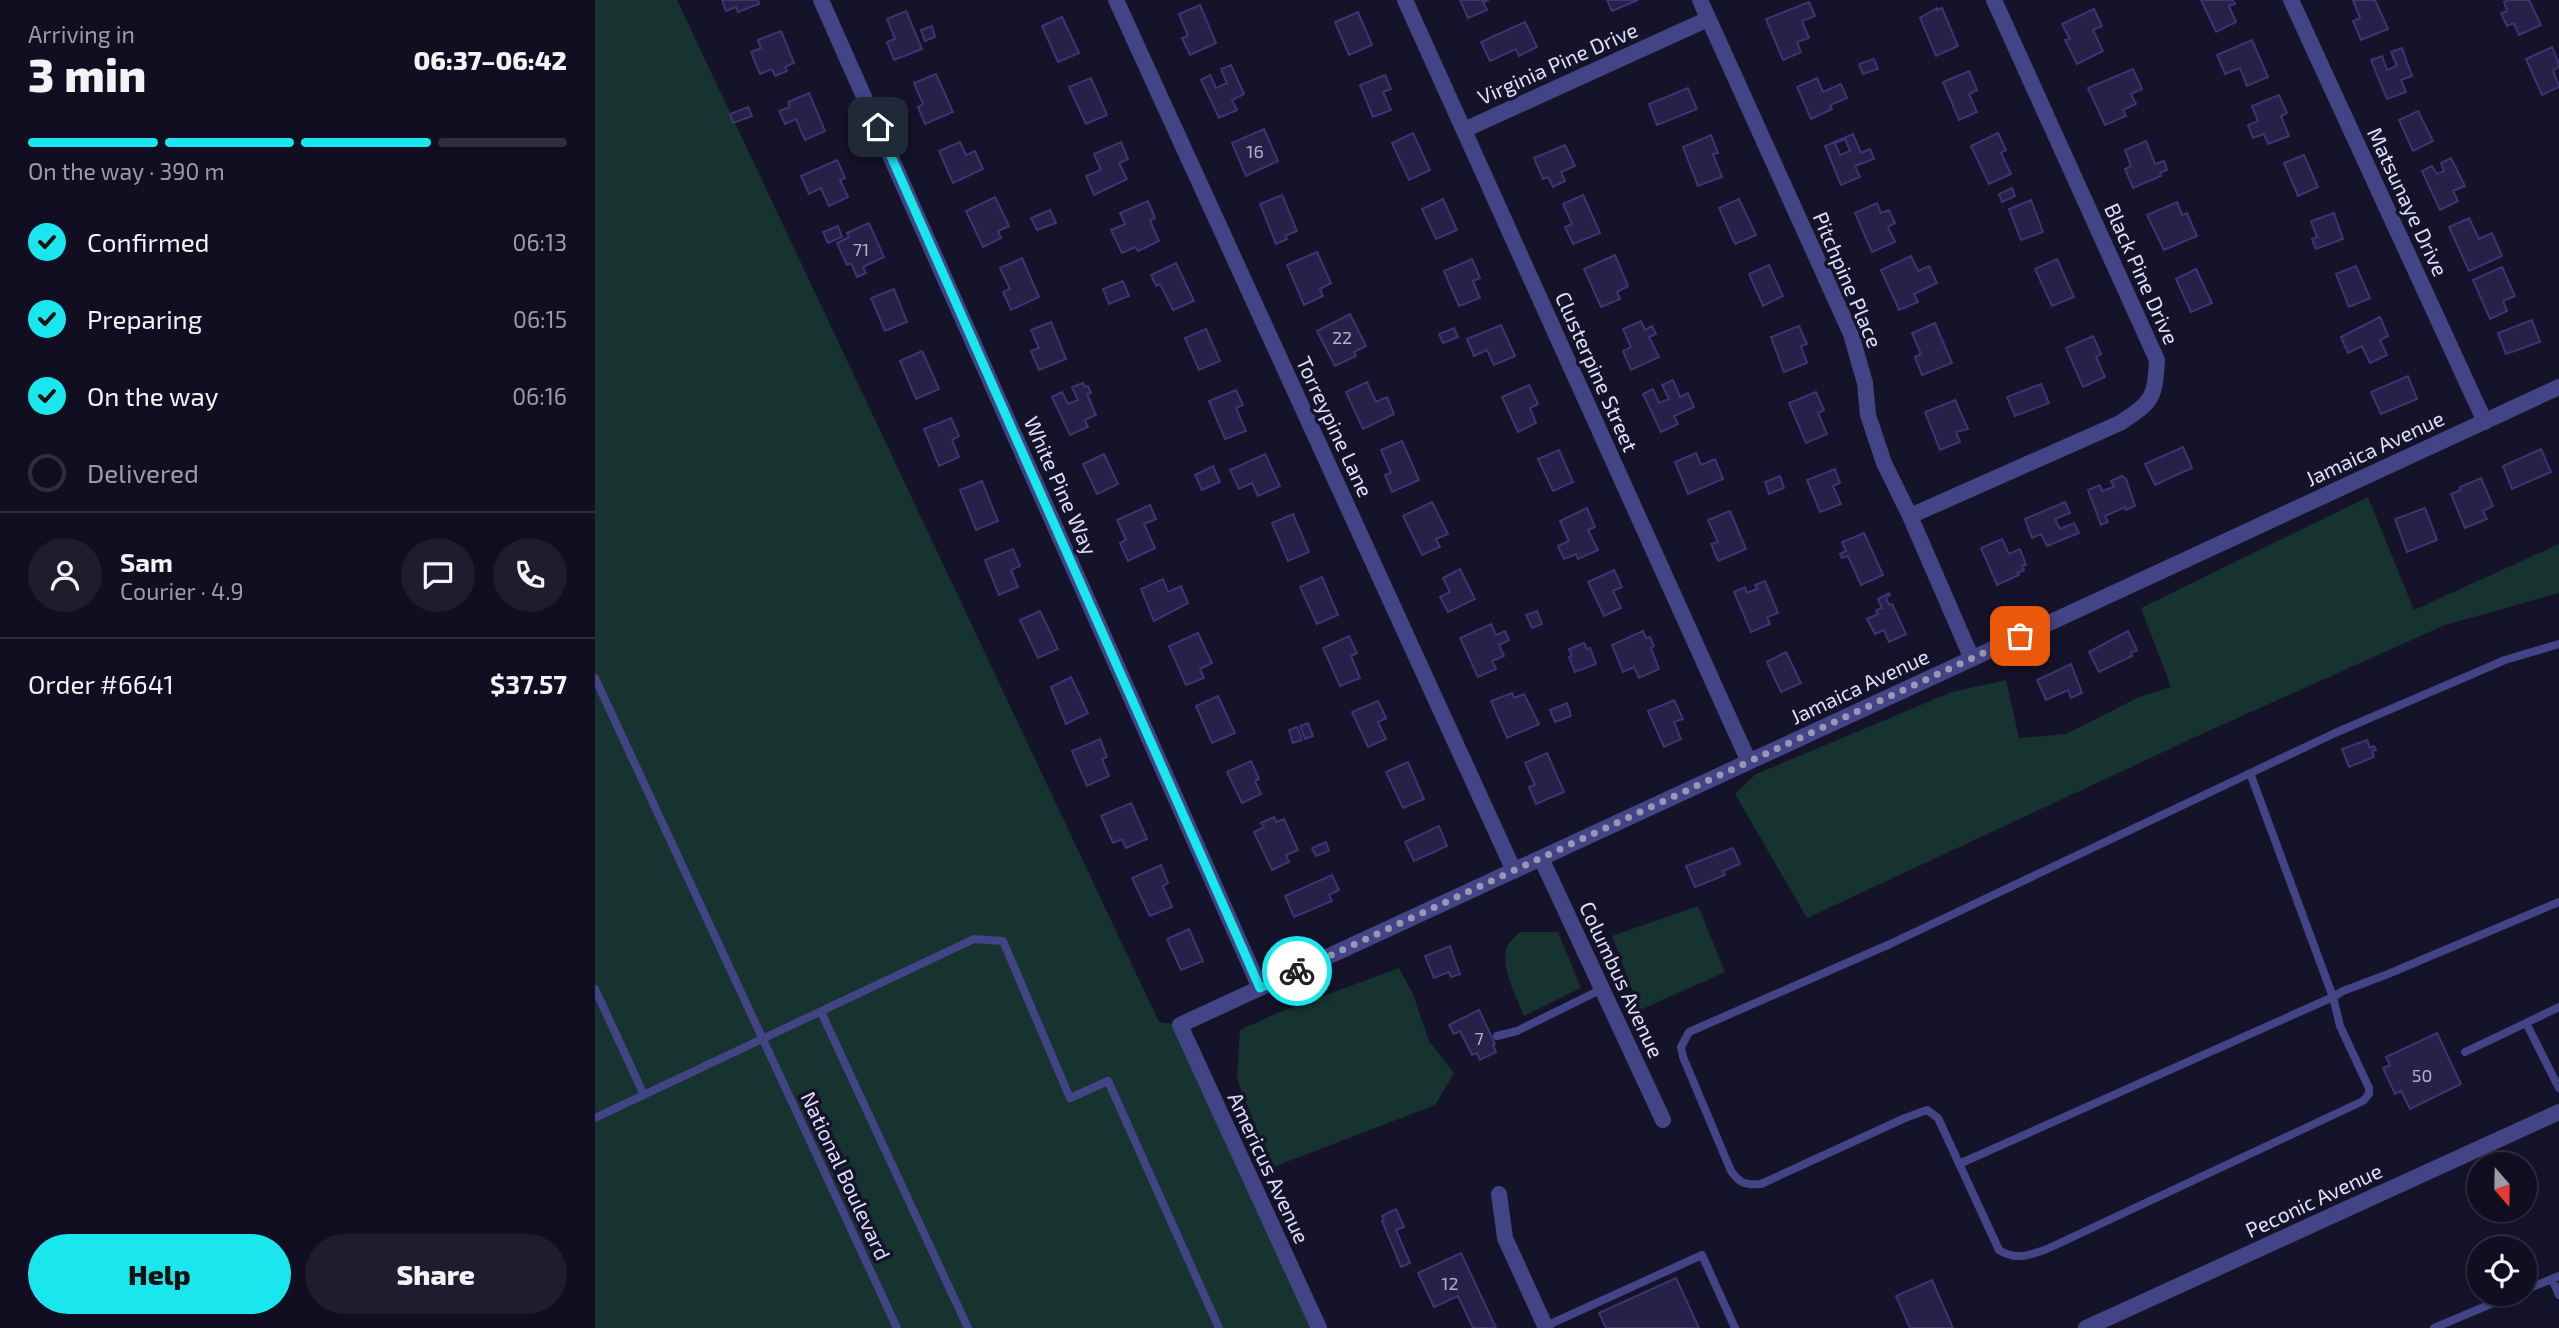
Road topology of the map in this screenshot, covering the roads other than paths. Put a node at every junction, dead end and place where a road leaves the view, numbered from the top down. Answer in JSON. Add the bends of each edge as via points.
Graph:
{"nodes":[{"id":1,"x":821,"y":0,"type":"edge"},
{"id":2,"x":1116,"y":0,"type":"edge"},
{"id":3,"x":1405,"y":0,"type":"edge"},
{"id":4,"x":1700,"y":0,"type":"edge"},
{"id":5,"x":1994,"y":0,"type":"edge"},
{"id":6,"x":2291,"y":0,"type":"edge"},
{"id":7,"x":1708,"y":19,"type":"junction"},
{"id":8,"x":1464,"y":130,"type":"junction"},
{"id":9,"x":2559,"y":387,"type":"edge"},
{"id":10,"x":2485,"y":422,"type":"junction"},
{"id":11,"x":1910,"y":516,"type":"junction"},
{"id":12,"x":2559,"y":644,"type":"edge"},
{"id":13,"x":1972,"y":659,"type":"junction"},
{"id":14,"x":595,"y":678,"type":"edge"},
{"id":15,"x":1749,"y":762,"type":"junction"},
{"id":16,"x":2250,"y":773,"type":"junction"},
{"id":17,"x":1541,"y":858,"type":"junction"},
{"id":18,"x":1514,"y":871,"type":"junction"},
{"id":19,"x":2559,"y":902,"type":"edge"},
{"id":20,"x":1260,"y":988,"type":"junction"},
{"id":21,"x":595,"y":989,"type":"edge"},
{"id":22,"x":1602,"y":989,"type":"junction"},
{"id":23,"x":2333,"y":997,"type":"junction"},
{"id":24,"x":2559,"y":1007,"type":"edge"},
{"id":25,"x":821,"y":1012,"type":"junction"},
{"id":26,"x":2526,"y":1023,"type":"junction"},
{"id":27,"x":1179,"y":1025,"type":"joint"},
{"id":28,"x":1497,"y":1036,"type":"dead end"},
{"id":29,"x":762,"y":1039,"type":"junction"},
{"id":30,"x":2465,"y":1052,"type":"dead end"},
{"id":31,"x":2559,"y":1088,"type":"edge"},
{"id":32,"x":644,"y":1095,"type":"junction"},
{"id":33,"x":2559,"y":1112,"type":"edge"},
{"id":34,"x":595,"y":1118,"type":"edge"},
{"id":35,"x":1663,"y":1120,"type":"dead end"},
{"id":36,"x":1959,"y":1164,"type":"junction"},
{"id":37,"x":1499,"y":1194,"type":"dead end"},
{"id":38,"x":2555,"y":1277,"type":"edge"},
{"id":39,"x":2537,"y":1285,"type":"edge"},
{"id":40,"x":2559,"y":1295,"type":"edge"},
{"id":41,"x":2486,"y":1306,"type":"edge"},
{"id":42,"x":1546,"y":1327,"type":"edge"},
{"id":43,"x":897,"y":1328,"type":"edge"},
{"id":44,"x":968,"y":1328,"type":"edge"},
{"id":45,"x":1219,"y":1328,"type":"edge"},
{"id":46,"x":1319,"y":1328,"type":"edge"},
{"id":47,"x":1735,"y":1328,"type":"edge"},
{"id":48,"x":2087,"y":1328,"type":"edge"},
{"id":49,"x":2434,"y":1328,"type":"edge"}],
"edges":[{"from":1,"to":20,"type":"street","name":"White Pine Way"},
{"from":2,"to":18,"type":"street","name":"Torreypine Lane"},
{"from":3,"to":8,"type":"street","name":"Clusterpine Street"},
{"from":4,"to":7,"type":"street","name":"Pitchpine Place"},
{"from":5,"to":11,"type":"street","name":"Black Pine Drive","via":[[2157,360],[2156,389],[2142,409],[2120,423]]},
{"from":6,"to":10,"type":"street","name":"Matsunaye Drive"},
{"from":7,"to":8,"type":"street","name":"Virginia Pine Drive"},
{"from":7,"to":11,"type":"street","name":"Pitchpine Place","via":[[1851,334],[1860,359],[1868,415],[1884,463]]},
{"from":8,"to":15,"type":"street","name":"Clusterpine Street"},
{"from":9,"to":10,"type":"street","name":"Jamaica Avenue"},
{"from":10,"to":13,"type":"street","name":"Jamaica Avenue"},
{"from":11,"to":13,"type":"street","name":"Pitchpine Place"},
{"from":12,"to":16,"type":"lane","via":[[2505,660]]},
{"from":13,"to":15,"type":"street","name":"Jamaica Avenue"},
{"from":14,"to":29,"type":"lane","name":"National Boulevard"},
{"from":15,"to":17,"type":"street","name":"Jamaica Avenue"},
{"from":16,"to":23,"type":"lane"},
{"from":16,"to":36,"type":"lane","via":[[1890,944],[1689,1032],[1681,1047],[1739,1182],[1761,1184],[1927,1110],[1938,1118]]},
{"from":17,"to":18,"type":"street","name":"Jamaica Avenue"},
{"from":17,"to":22,"type":"street","name":"Columbus Avenue"},
{"from":18,"to":20,"type":"street","name":"Jamaica Avenue"},
{"from":19,"to":23,"type":"lane"},
{"from":20,"to":27,"type":"street","name":"Jamaica Avenue"},
{"from":21,"to":32,"type":"lane"},
{"from":22,"to":28,"type":"lane","via":[[1517,1031]]},
{"from":22,"to":35,"type":"street","name":"Columbus Avenue"},
{"from":23,"to":36,"type":"lane"},
{"from":23,"to":36,"type":"lane","via":[[2340,1026],[2369,1088],[2363,1101],[2047,1249],[2018,1256],[2000,1250]]},
{"from":24,"to":26,"type":"lane"},
{"from":25,"to":29,"type":"lane"},
{"from":25,"to":44,"type":"lane"},
{"from":25,"to":45,"type":"lane","via":[[974,939],[1003,941],[1070,1098],[1108,1081]]},
{"from":26,"to":30,"type":"lane"},
{"from":26,"to":31,"type":"lane"},
{"from":27,"to":46,"type":"street","name":"Americus Avenue"},
{"from":29,"to":32,"type":"lane"},
{"from":29,"to":43,"type":"lane","name":"National Boulevard"},
{"from":32,"to":34,"type":"lane"},
{"from":33,"to":48,"type":"street","name":"Peconic Avenue"},
{"from":37,"to":42,"type":"street","via":[[1505,1238]]},
{"from":38,"to":39,"type":"lane"},
{"from":38,"to":40,"type":"lane"},
{"from":41,"to":49,"type":"lane"},
{"from":42,"to":47,"type":"lane","via":[[1702,1255]]}]}
